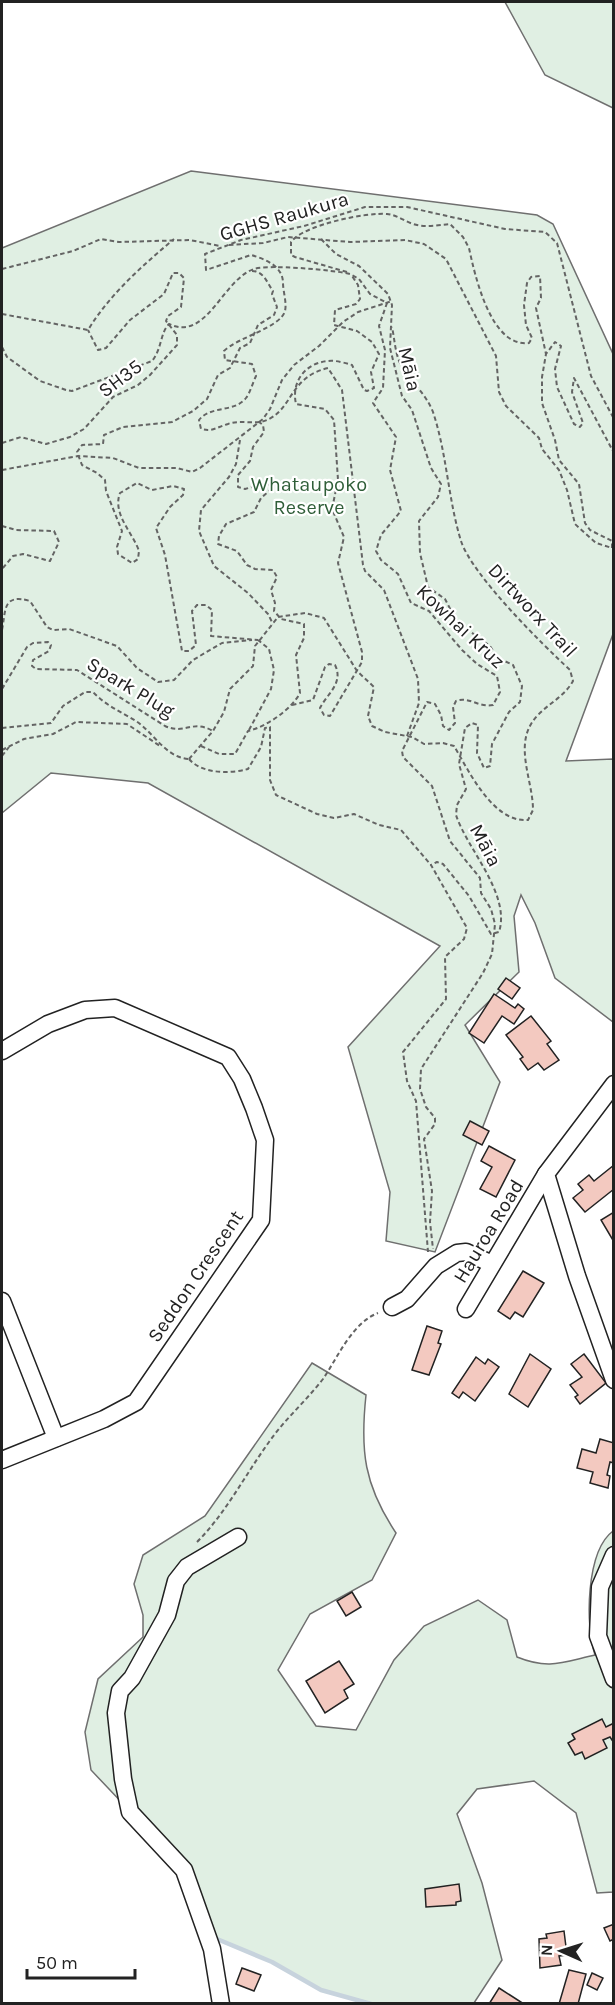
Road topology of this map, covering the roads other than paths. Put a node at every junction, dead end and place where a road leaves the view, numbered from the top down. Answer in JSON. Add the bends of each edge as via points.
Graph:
{"nodes":[{"id":1,"x":2,"y":1051,"type":"edge"},
{"id":2,"x":614,"y":1084,"type":"edge"},
{"id":3,"x":546,"y":1174,"type":"junction"},
{"id":4,"x":492,"y":1264,"type":"junction"},
{"id":5,"x":2,"y":1301,"type":"edge"},
{"id":6,"x":392,"y":1307,"type":"road end"},
{"id":7,"x":466,"y":1309,"type":"dead end"},
{"id":8,"x":614,"y":1380,"type":"edge"},
{"id":9,"x":57,"y":1438,"type":"junction"},
{"id":10,"x":2,"y":1460,"type":"edge"},
{"id":11,"x":238,"y":1537,"type":"dead end"},
{"id":12,"x":614,"y":1555,"type":"edge"},
{"id":13,"x":614,"y":1679,"type":"edge"},
{"id":14,"x":221,"y":2004,"type":"edge"}],
"edges":[{"from":1,"to":9,"type":"street","name":"Seddon Crescent","via":[[48,1024],[85,1010],[116,1008],[228,1057],[242,1079],[265,1140],[261,1220],[136,1402]]},
{"from":2,"to":3,"type":"street","name":"Hauroa Road"},
{"from":3,"to":4,"type":"street","name":"Hauroa Road"},
{"from":3,"to":8,"type":"street","name":"Hauroa Road"},
{"from":4,"to":6,"type":"street","via":[[466,1252],[457,1253],[432,1271],[407,1299]]},
{"from":4,"to":7,"type":"street","name":"Hauroa Road"},
{"from":5,"to":9,"type":"street"},
{"from":9,"to":10,"type":"street","name":"Seddon Crescent"},
{"from":11,"to":14,"type":"street","via":[[187,1567],[176,1581],[167,1615],[132,1678],[120,1691],[116,1713],[130,1812],[184,1870],[212,1949]]},
{"from":12,"to":13,"type":"street","via":[[600,1587],[598,1636]]}]}
